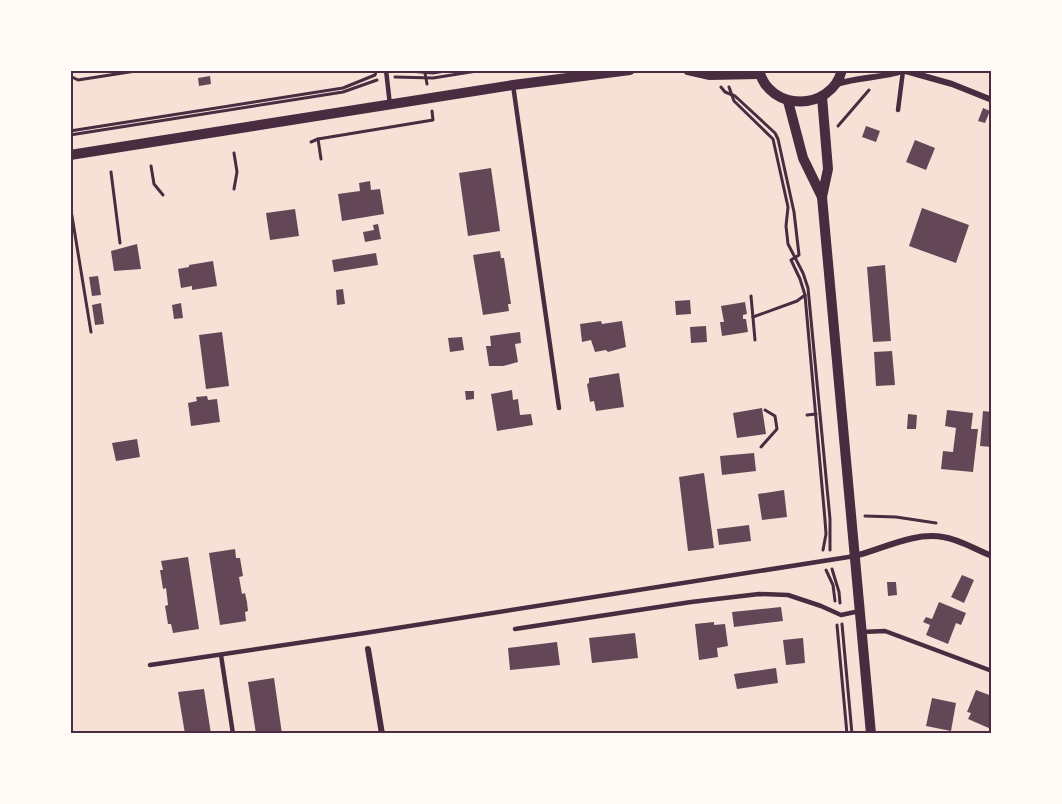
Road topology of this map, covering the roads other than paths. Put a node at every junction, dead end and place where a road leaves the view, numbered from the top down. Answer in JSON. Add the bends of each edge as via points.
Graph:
{"nodes":[{"id":1,"x":386,"y":70,"type":"edge"},
{"id":2,"x":630,"y":70,"type":"edge"},
{"id":3,"x":688,"y":70,"type":"edge"},
{"id":4,"x":842,"y":70,"type":"edge"},
{"id":5,"x":903,"y":71,"type":"edge"},
{"id":6,"x":759,"y":73,"type":"edge"},
{"id":7,"x":836,"y":84,"type":"junction"},
{"id":8,"x":513,"y":85,"type":"junction"},
{"id":9,"x":822,"y":97,"type":"junction"},
{"id":10,"x":992,"y":100,"type":"edge"},
{"id":11,"x":788,"y":101,"type":"junction"},
{"id":12,"x":390,"y":105,"type":"junction"},
{"id":13,"x":898,"y":110,"type":"dead end"},
{"id":14,"x":70,"y":155,"type":"edge"},
{"id":15,"x":822,"y":197,"type":"junction"},
{"id":16,"x":559,"y":408,"type":"dead end"},
{"id":17,"x":855,"y":556,"type":"junction"},
{"id":18,"x":992,"y":556,"type":"edge"},
{"id":19,"x":860,"y":611,"type":"junction"},
{"id":20,"x":515,"y":629,"type":"dead end"},
{"id":21,"x":861,"y":632,"type":"junction"},
{"id":22,"x":368,"y":649,"type":"dead end"},
{"id":23,"x":221,"y":655,"type":"junction"},
{"id":24,"x":150,"y":665,"type":"dead end"},
{"id":25,"x":992,"y":671,"type":"edge"},
{"id":26,"x":233,"y":734,"type":"edge"},
{"id":27,"x":382,"y":734,"type":"edge"},
{"id":28,"x":871,"y":734,"type":"edge"}],
"edges":[{"from":1,"to":12,"type":"lane"},
{"from":2,"to":8,"type":"street"},
{"from":3,"to":6,"type":"street","via":[[710,75]]},
{"from":4,"to":7,"type":"street"},
{"from":5,"to":7,"type":"street"},
{"from":5,"to":10,"type":"street"},
{"from":5,"to":13,"type":"lane"},
{"from":6,"to":11,"type":"street","via":[[766,86]]},
{"from":7,"to":9,"type":"street"},
{"from":8,"to":12,"type":"street"},
{"from":8,"to":16,"type":"lane"},
{"from":9,"to":11,"type":"street"},
{"from":9,"to":15,"type":"street","via":[[828,169]]},
{"from":11,"to":15,"type":"street","via":[[803,158]]},
{"from":12,"to":14,"type":"street"},
{"from":15,"to":17,"type":"street"},
{"from":17,"to":18,"type":"street","via":[[919,537],[932,537],[952,540]]},
{"from":17,"to":19,"type":"street"},
{"from":17,"to":23,"type":"lane"},
{"from":19,"to":20,"type":"lane","via":[[839,613],[788,595],[751,594]]},
{"from":19,"to":21,"type":"street"},
{"from":21,"to":25,"type":"lane","via":[[885,631]]},
{"from":21,"to":28,"type":"street"},
{"from":22,"to":27,"type":"street"},
{"from":23,"to":24,"type":"lane"},
{"from":23,"to":26,"type":"lane"}]}
